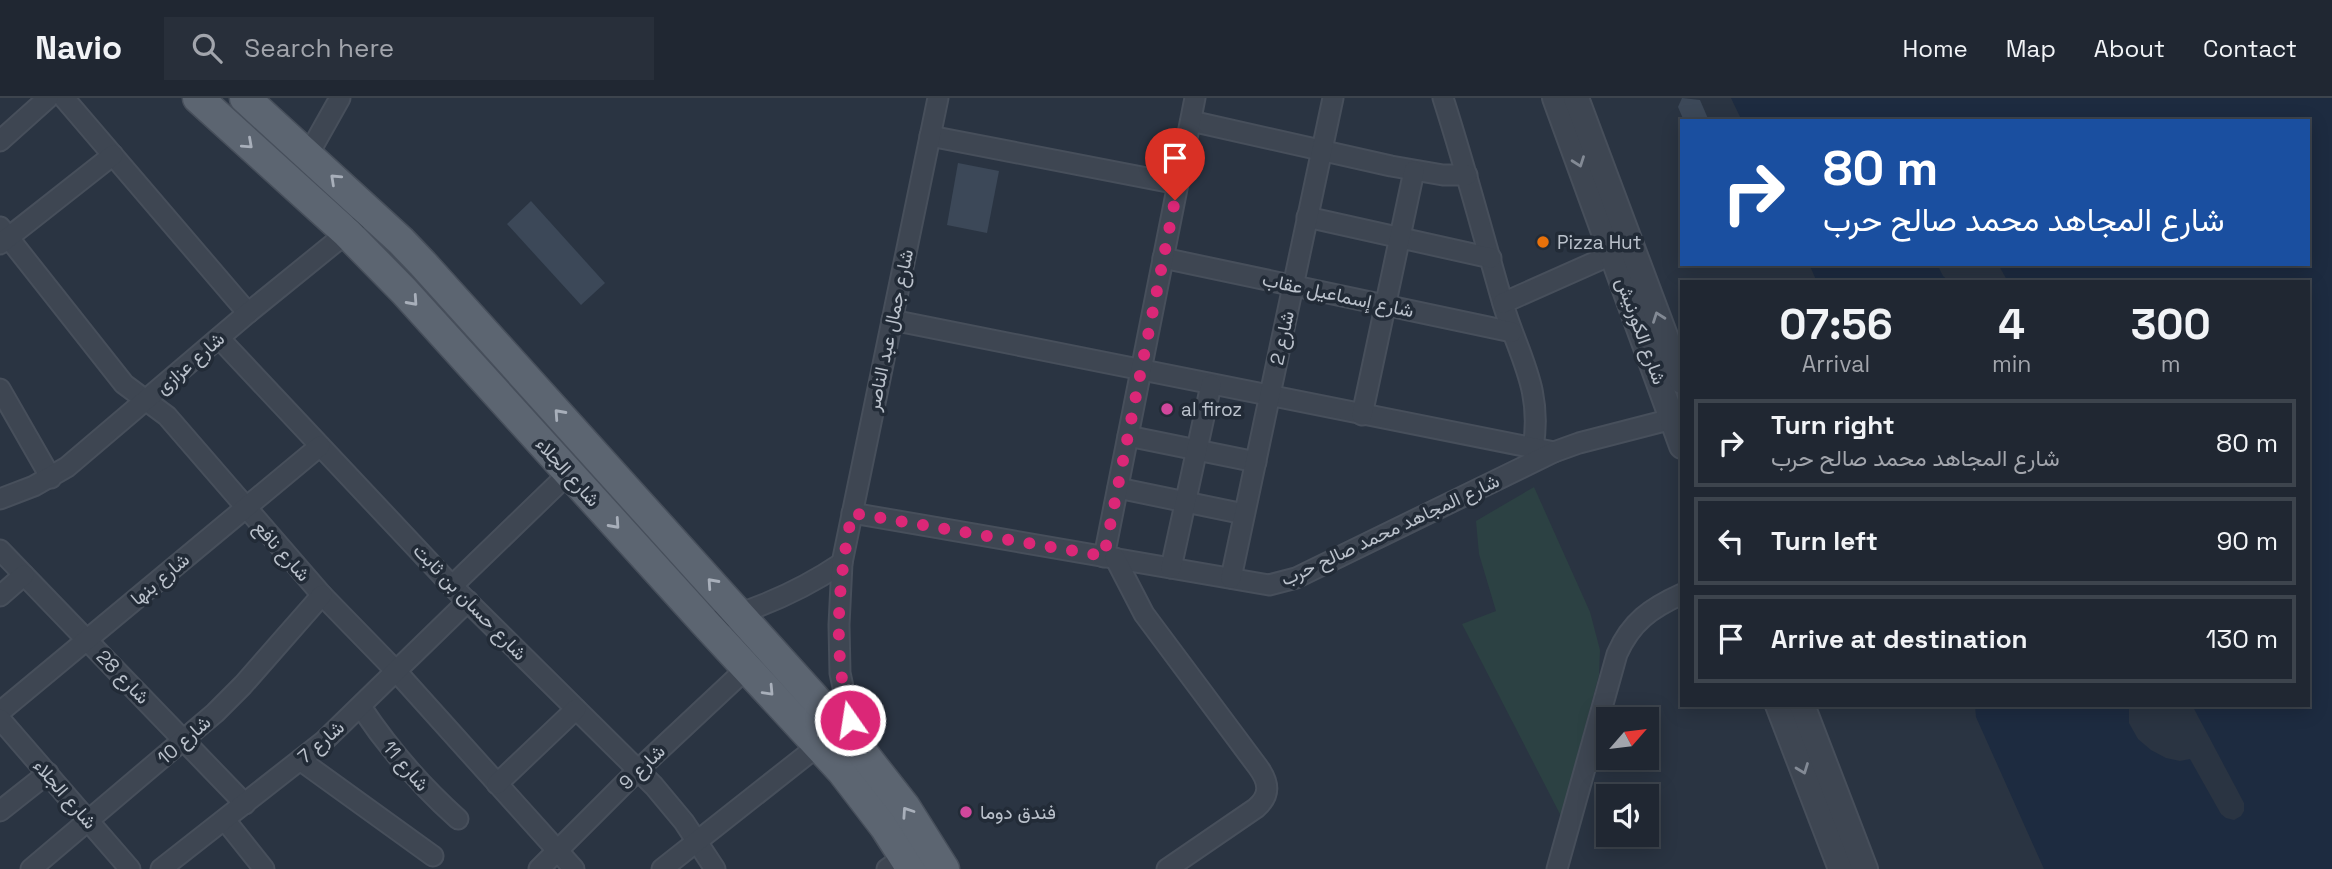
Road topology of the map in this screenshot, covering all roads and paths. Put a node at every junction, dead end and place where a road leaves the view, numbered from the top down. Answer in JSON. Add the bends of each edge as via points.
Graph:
{"nodes":[{"id":1,"x":48,"y":98,"type":"edge"},
{"id":2,"x":64,"y":98,"type":"edge"},
{"id":3,"x":198,"y":98,"type":"edge"},
{"id":4,"x":245,"y":98,"type":"edge"},
{"id":5,"x":340,"y":98,"type":"edge"},
{"id":6,"x":938,"y":98,"type":"edge"},
{"id":7,"x":1195,"y":98,"type":"edge"},
{"id":8,"x":1333,"y":98,"type":"edge"},
{"id":9,"x":1443,"y":98,"type":"edge"},
{"id":10,"x":1555,"y":98,"type":"edge"},
{"id":11,"x":1576,"y":98,"type":"edge"},
{"id":12,"x":1191,"y":121,"type":"junction"},
{"id":13,"x":930,"y":136,"type":"junction"},
{"id":14,"x":0,"y":141,"type":"edge"},
{"id":15,"x":1322,"y":149,"type":"junction"},
{"id":16,"x":113,"y":155,"type":"junction"},
{"id":17,"x":309,"y":155,"type":"junction"},
{"id":18,"x":1414,"y":171,"type":"junction"},
{"id":19,"x":1467,"y":175,"type":"junction"},
{"id":20,"x":1178,"y":184,"type":"junction"},
{"id":21,"x":371,"y":213,"type":"junction"},
{"id":22,"x":1307,"y":217,"type":"junction"},
{"id":23,"x":346,"y":233,"type":"junction"},
{"id":24,"x":3,"y":236,"type":"edge"},
{"id":25,"x":1400,"y":238,"type":"junction"},
{"id":26,"x":1613,"y":254,"type":"junction"},
{"id":27,"x":1163,"y":258,"type":"junction"},
{"id":28,"x":1491,"y":258,"type":"junction"},
{"id":29,"x":1293,"y":285,"type":"junction"},
{"id":30,"x":1503,"y":303,"type":"junction"},
{"id":31,"x":1385,"y":306,"type":"junction"},
{"id":32,"x":248,"y":313,"type":"junction"},
{"id":33,"x":892,"y":320,"type":"junction"},
{"id":34,"x":1512,"y":332,"type":"junction"},
{"id":35,"x":219,"y":338,"type":"junction"},
{"id":36,"x":1141,"y":371,"type":"junction"},
{"id":37,"x":1680,"y":376,"type":"edge"},
{"id":38,"x":1212,"y":385,"type":"junction"},
{"id":39,"x":0,"y":389,"type":"edge"},
{"id":40,"x":1269,"y":396,"type":"junction"},
{"id":41,"x":146,"y":401,"type":"junction"},
{"id":42,"x":1362,"y":415,"type":"junction"},
{"id":43,"x":1672,"y":419,"type":"junction"},
{"id":44,"x":1128,"y":436,"type":"junction"},
{"id":45,"x":1680,"y":441,"type":"edge"},
{"id":46,"x":320,"y":446,"type":"junction"},
{"id":47,"x":1534,"y":448,"type":"junction"},
{"id":48,"x":1197,"y":450,"type":"junction"},
{"id":49,"x":1554,"y":452,"type":"junction"},
{"id":50,"x":1255,"y":462,"type":"junction"},
{"id":51,"x":569,"y":473,"type":"junction"},
{"id":52,"x":51,"y":478,"type":"junction"},
{"id":53,"x":1118,"y":488,"type":"junction"},
{"id":54,"x":0,"y":499,"type":"edge"},
{"id":55,"x":1185,"y":502,"type":"junction"},
{"id":56,"x":245,"y":508,"type":"junction"},
{"id":57,"x":852,"y":513,"type":"junction"},
{"id":58,"x":1244,"y":514,"type":"junction"},
{"id":59,"x":0,"y":550,"type":"edge"},
{"id":60,"x":1110,"y":557,"type":"junction"},
{"id":61,"x":842,"y":563,"type":"junction"},
{"id":62,"x":1171,"y":568,"type":"junction"},
{"id":63,"x":24,"y":575,"type":"junction"},
{"id":64,"x":1231,"y":578,"type":"junction"},
{"id":65,"x":452,"y":586,"type":"junction"},
{"id":66,"x":322,"y":595,"type":"junction"},
{"id":67,"x":1680,"y":595,"type":"edge"},
{"id":68,"x":0,"y":596,"type":"edge"},
{"id":69,"x":468,"y":601,"type":"junction"},
{"id":70,"x":740,"y":614,"type":"junction"},
{"id":71,"x":705,"y":623,"type":"junction"},
{"id":72,"x":87,"y":639,"type":"junction"},
{"id":73,"x":747,"y":668,"type":"junction"},
{"id":74,"x":396,"y":671,"type":"junction"},
{"id":75,"x":361,"y":707,"type":"junction"},
{"id":76,"x":1779,"y":707,"type":"edge"},
{"id":77,"x":1803,"y":707,"type":"edge"},
{"id":78,"x":576,"y":709,"type":"junction"},
{"id":79,"x":0,"y":712,"type":"edge"},
{"id":80,"x":0,"y":719,"type":"edge"},
{"id":81,"x":185,"y":740,"type":"junction"},
{"id":82,"x":855,"y":743,"type":"junction"},
{"id":83,"x":819,"y":745,"type":"junction"},
{"id":84,"x":300,"y":761,"type":"junction"},
{"id":85,"x":638,"y":770,"type":"junction"},
{"id":86,"x":48,"y":773,"type":"junction"},
{"id":87,"x":497,"y":784,"type":"junction"},
{"id":88,"x":245,"y":804,"type":"junction"},
{"id":89,"x":0,"y":811,"type":"edge"},
{"id":90,"x":458,"y":819,"type":"dead end"},
{"id":91,"x":225,"y":820,"type":"junction"},
{"id":92,"x":89,"y":822,"type":"junction"},
{"id":93,"x":697,"y":841,"type":"junction"},
{"id":94,"x":558,"y":851,"type":"junction"},
{"id":95,"x":433,"y":856,"type":"dead end"},
{"id":96,"x":901,"y":865,"type":"edge"},
{"id":97,"x":31,"y":869,"type":"edge"},
{"id":98,"x":130,"y":869,"type":"edge"},
{"id":99,"x":161,"y":869,"type":"edge"},
{"id":100,"x":264,"y":869,"type":"edge"},
{"id":101,"x":539,"y":869,"type":"edge"},
{"id":102,"x":574,"y":869,"type":"edge"},
{"id":103,"x":662,"y":869,"type":"edge"},
{"id":104,"x":715,"y":869,"type":"edge"},
{"id":105,"x":944,"y":869,"type":"edge"},
{"id":106,"x":1167,"y":869,"type":"edge"},
{"id":107,"x":1557,"y":869,"type":"edge"},
{"id":108,"x":1842,"y":869,"type":"edge"},
{"id":109,"x":1865,"y":869,"type":"edge"}],
"edges":[{"from":1,"to":14,"type":"street"},
{"from":2,"to":16,"type":"street"},
{"from":3,"to":23,"type":"main road","name":"شارع الجلاء","one_way":true},
{"from":4,"to":17,"type":"main road","name":"شارع الجلاء"},
{"from":5,"to":17,"type":"street"},
{"from":6,"to":13,"type":"street","name":"شارع جمال عبد الناصر"},
{"from":7,"to":12,"type":"street"},
{"from":8,"to":15,"type":"street","name":"شارع 2"},
{"from":9,"to":19,"type":"street"},
{"from":10,"to":26,"type":"street","name":"شارع الكورنيش","one_way":true},
{"from":37,"to":11,"type":"street","name":"شارع الكورنيش","one_way":true},
{"from":12,"to":15,"type":"street"},
{"from":12,"to":20,"type":"street"},
{"from":13,"to":20,"type":"street"},
{"from":13,"to":33,"type":"street","name":"شارع جمال عبد الناصر"},
{"from":15,"to":18,"type":"street"},
{"from":15,"to":22,"type":"street","name":"شارع 2"},
{"from":16,"to":24,"type":"street"},
{"from":16,"to":32,"type":"street"},
{"from":21,"to":17,"type":"main road","name":"شارع الجلاء","one_way":true},
{"from":18,"to":19,"type":"street"},
{"from":18,"to":25,"type":"street"},
{"from":19,"to":28,"type":"street"},
{"from":20,"to":27,"type":"street"},
{"from":21,"to":23,"type":"street","name":"شارع عزازى"},
{"from":70,"to":21,"type":"main road","name":"شارع الجلاء","one_way":true,"via":[[424,264]]},
{"from":22,"to":25,"type":"street"},
{"from":22,"to":29,"type":"street","name":"شارع 2"},
{"from":23,"to":32,"type":"street","name":"شارع عزازى"},
{"from":23,"to":51,"type":"main road","name":"شارع الجلاء","one_way":true},
{"from":24,"to":41,"type":"street","name":"شارع نافع","via":[[124,384]]},
{"from":25,"to":28,"type":"street"},
{"from":25,"to":31,"type":"street"},
{"from":26,"to":30,"type":"street"},
{"from":26,"to":43,"type":"street","name":"شارع الكورنيش"},
{"from":27,"to":29,"type":"street","name":"شارع إسماعيل عقاب"},
{"from":27,"to":36,"type":"street"},
{"from":28,"to":30,"type":"street"},
{"from":29,"to":31,"type":"street","name":"شارع إسماعيل عقاب"},
{"from":29,"to":40,"type":"street","name":"شارع 2"},
{"from":30,"to":34,"type":"street"},
{"from":31,"to":34,"type":"street","name":"شارع إسماعيل عقاب"},
{"from":31,"to":42,"type":"street"},
{"from":32,"to":35,"type":"street","name":"شارع عزازى"},
{"from":33,"to":36,"type":"street"},
{"from":33,"to":57,"type":"street","name":"شارع جمال عبد الناصر"},
{"from":34,"to":47,"type":"street","via":[[1533,390]]},
{"from":35,"to":41,"type":"street","name":"شارع عزازى"},
{"from":35,"to":46,"type":"street","name":"شارع حسان بن ثابت"},
{"from":36,"to":38,"type":"street"},
{"from":36,"to":44,"type":"street"},
{"from":38,"to":40,"type":"street"},
{"from":38,"to":48,"type":"street"},
{"from":39,"to":52,"type":"street"},
{"from":40,"to":42,"type":"street"},
{"from":40,"to":50,"type":"street","name":"شارع 2"},
{"from":41,"to":52,"type":"street","name":"شارع عزازى"},
{"from":41,"to":56,"type":"street","name":"شارع نافع","via":[[167,416]]},
{"from":42,"to":47,"type":"street"},
{"from":43,"to":45,"type":"street","name":"شارع الكورنيش"},
{"from":43,"to":49,"type":"street","name":"شارع المجاهد محمد صالح حرب"},
{"from":44,"to":48,"type":"street"},
{"from":44,"to":53,"type":"street"},
{"from":46,"to":56,"type":"street","name":"شارع بنها"},
{"from":46,"to":65,"type":"street","name":"شارع حسان بن ثابت"},
{"from":47,"to":49,"type":"street"},
{"from":48,"to":50,"type":"street"},
{"from":48,"to":55,"type":"street"},
{"from":49,"to":64,"type":"street","name":"شارع المجاهد محمد صالح حرب","via":[[1296,578],[1269,585]]},
{"from":50,"to":58,"type":"street","name":"شارع 2"},
{"from":51,"to":65,"type":"street"},
{"from":51,"to":71,"type":"main road","name":"شارع الجلاء","one_way":true},
{"from":52,"to":54,"type":"street","name":"شارع عزازى"},
{"from":53,"to":55,"type":"street"},
{"from":53,"to":60,"type":"street"},
{"from":55,"to":58,"type":"street"},
{"from":55,"to":62,"type":"street"},
{"from":56,"to":66,"type":"street","name":"شارع نافع"},
{"from":56,"to":72,"type":"street","name":"شارع بنها"},
{"from":57,"to":60,"type":"street","name":"شارع المجاهد محمد صالح حرب"},
{"from":57,"to":61,"type":"street","name":"شارع جمال عبد الناصر"},
{"from":58,"to":64,"type":"street","name":"شارع 2"},
{"from":59,"to":63,"type":"street","name":"شارع 28"},
{"from":60,"to":62,"type":"street","name":"شارع المجاهد محمد صالح حرب"},
{"from":60,"to":106,"type":"street","via":[[1144,614],[1268,784],[1264,801],[1256,808]]},
{"from":61,"to":70,"type":"street","via":[[802,588]]},
{"from":61,"to":82,"type":"street","name":"شارع جمال عبد الناصر","via":[[840,673]]},
{"from":62,"to":64,"type":"street","name":"شارع المجاهد محمد صالح حرب"},
{"from":63,"to":68,"type":"street"},
{"from":63,"to":72,"type":"street","name":"شارع 28"},
{"from":65,"to":69,"type":"street","name":"شارع حسان بن ثابت"},
{"from":66,"to":74,"type":"street","name":"شارع نافع"},
{"from":66,"to":81,"type":"street","name":"شارع 10","via":[[243,685]]},
{"from":67,"to":107,"type":"street","via":[[1644,615],[1623,639]]},
{"from":69,"to":74,"type":"street","name":"شارع 7"},
{"from":69,"to":78,"type":"street","name":"شارع حسان بن ثابت"},
{"from":70,"to":71,"type":"street"},
{"from":70,"to":82,"type":"main road","name":"شارع الجلاء"},
{"from":71,"to":73,"type":"main road","name":"شارع الجلاء"},
{"from":72,"to":79,"type":"street","name":"شارع بنها"},
{"from":72,"to":81,"type":"street","name":"شارع 28"},
{"from":73,"to":83,"type":"main road","name":"شارع الجلاء","one_way":true},
{"from":73,"to":85,"type":"street","name":"شارع 9"},
{"from":74,"to":75,"type":"street","name":"شارع 7"},
{"from":74,"to":87,"type":"street","name":"شارع نافع"},
{"from":75,"to":84,"type":"street","name":"شارع 7"},
{"from":75,"to":90,"type":"street","name":"شارع 11","via":[[405,766]]},
{"from":76,"to":108,"type":"street","one_way":true},
{"from":77,"to":109,"type":"street"},
{"from":78,"to":85,"type":"street","name":"شارع حسان بن ثابت"},
{"from":78,"to":87,"type":"street"},
{"from":80,"to":86,"type":"street","name":"شارع الجلاء"},
{"from":81,"to":88,"type":"street","name":"شارع 28"},
{"from":81,"to":92,"type":"street","name":"شارع 10"},
{"from":105,"to":82,"type":"main road","name":"شارع الجلاء","one_way":true,"via":[[905,807]]},
{"from":83,"to":93,"type":"street"},
{"from":83,"to":96,"type":"main road","name":"شارع الجلاء","via":[[864,799]]},
{"from":84,"to":88,"type":"street","name":"شارع 7"},
{"from":84,"to":95,"type":"street"},
{"from":85,"to":93,"type":"street","name":"شارع حسان بن ثابت"},
{"from":85,"to":94,"type":"street","name":"شارع 9"},
{"from":86,"to":89,"type":"street"},
{"from":86,"to":92,"type":"street","name":"شارع الجلاء"},
{"from":87,"to":94,"type":"street","name":"شارع نافع"},
{"from":88,"to":91,"type":"street","name":"شارع 7"},
{"from":91,"to":99,"type":"street","name":"شارع 7"},
{"from":91,"to":100,"type":"street"},
{"from":92,"to":97,"type":"street","name":"شارع 10"},
{"from":92,"to":98,"type":"street","name":"شارع الجلاء"},
{"from":93,"to":103,"type":"street"},
{"from":93,"to":104,"type":"street","name":"شارع حسان بن ثابت"},
{"from":94,"to":101,"type":"street","name":"شارع 9"},
{"from":94,"to":102,"type":"street","name":"شارع نافع"}]}
